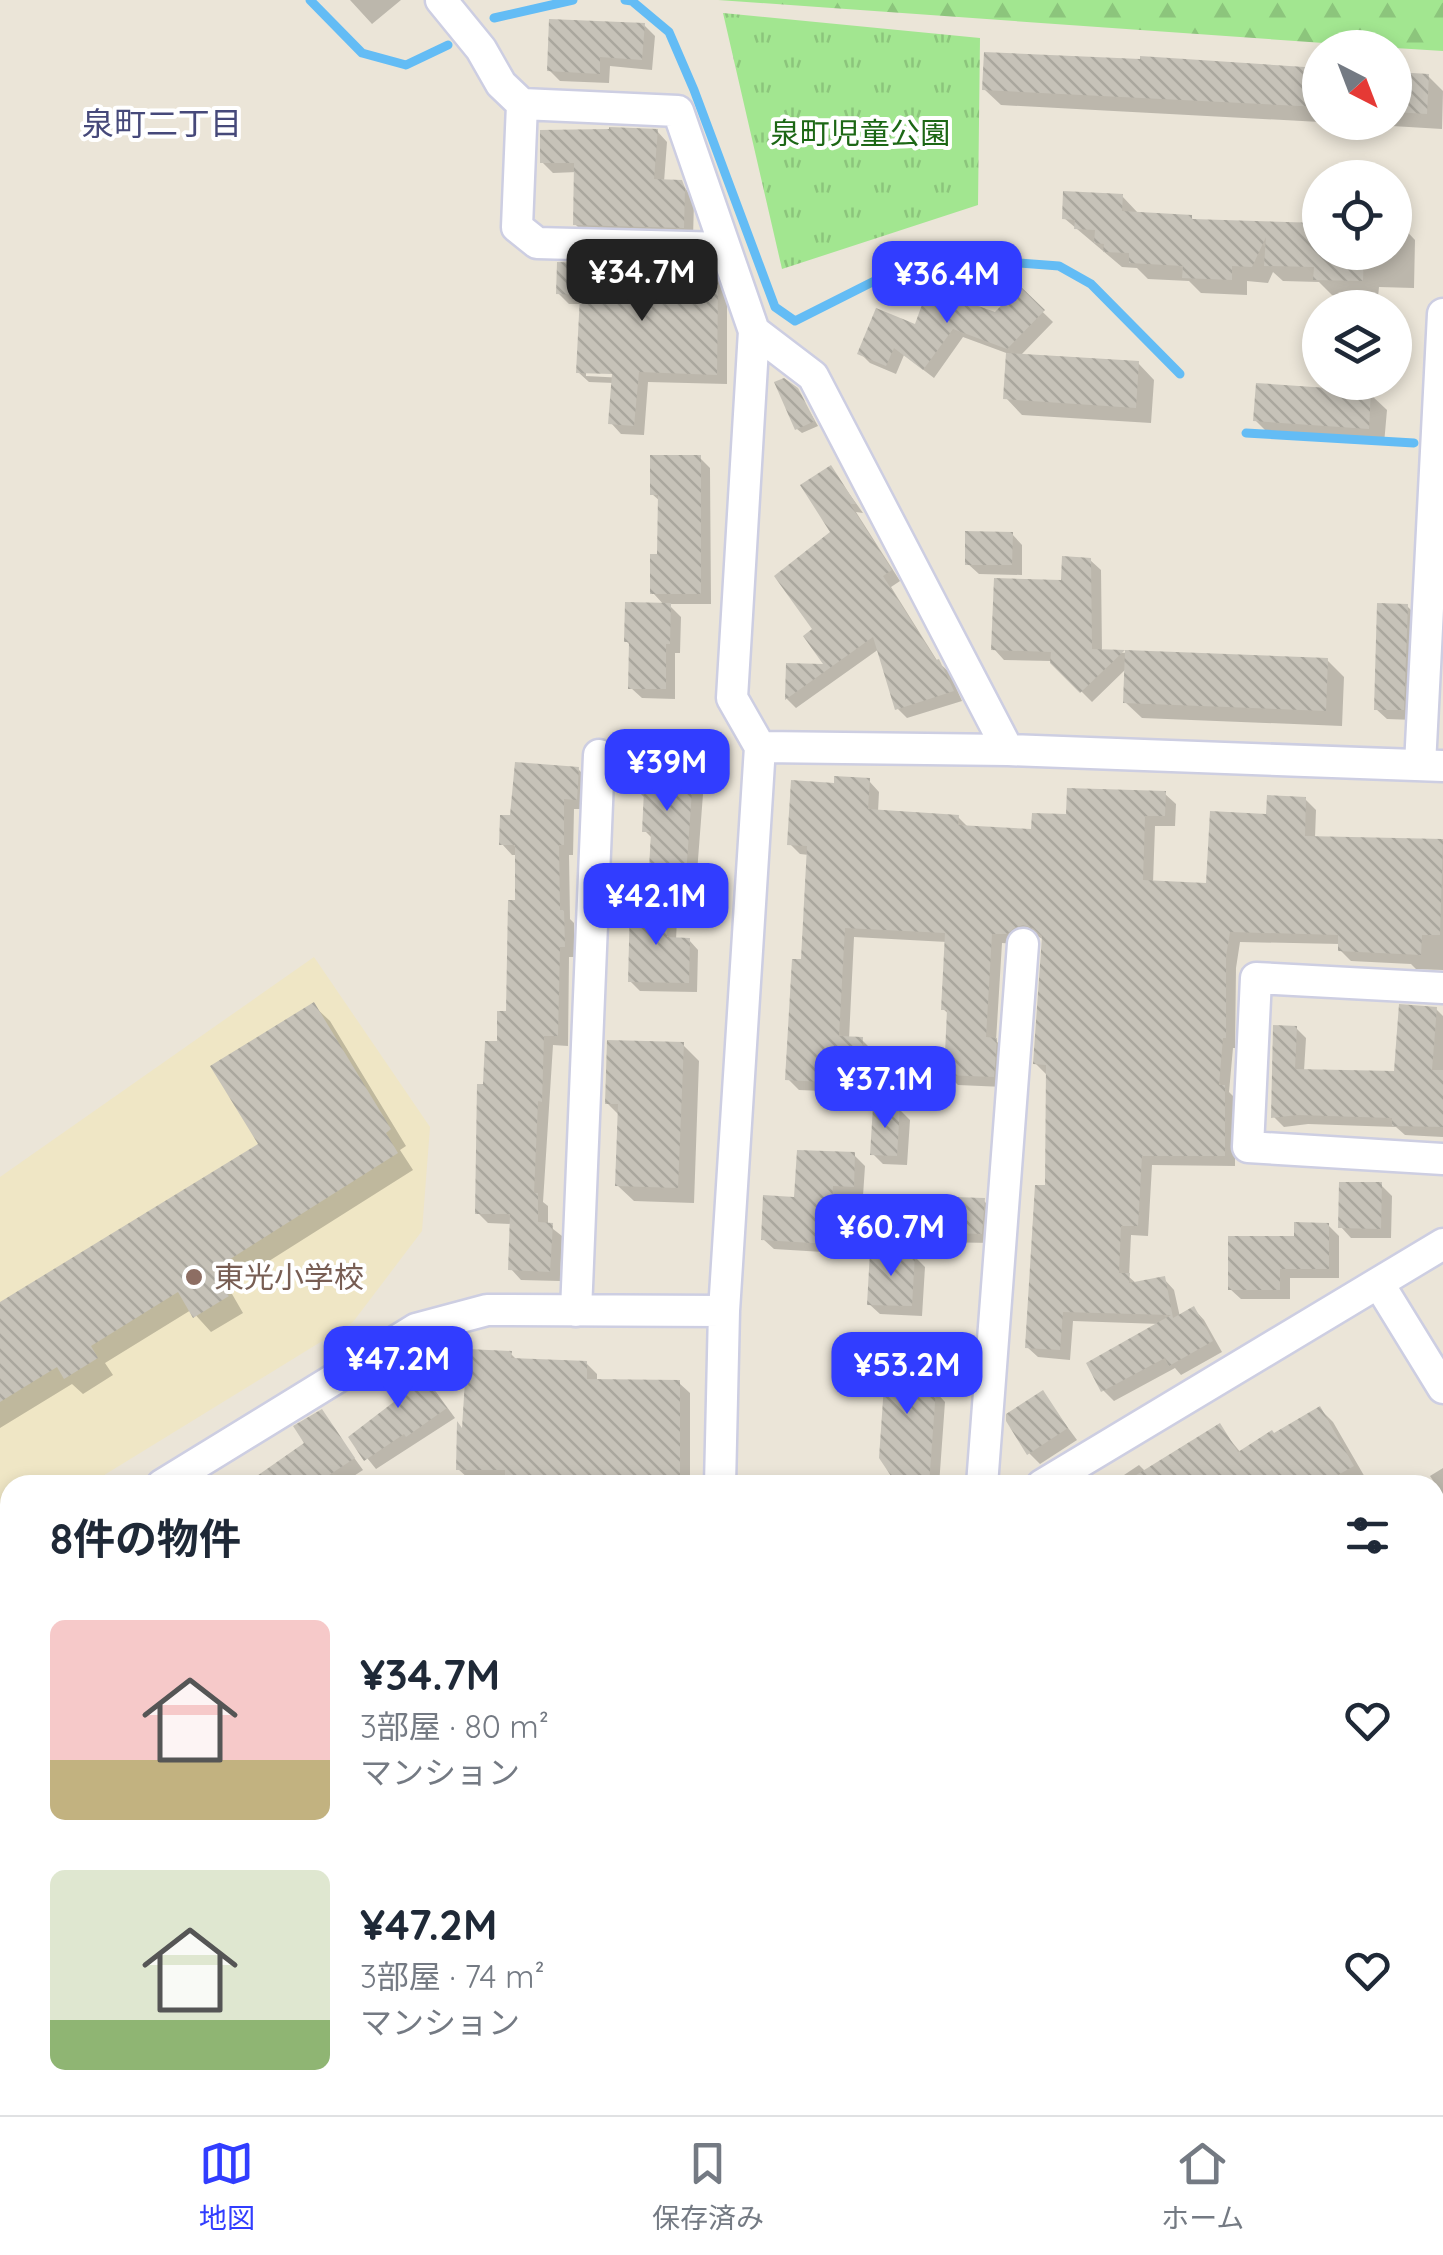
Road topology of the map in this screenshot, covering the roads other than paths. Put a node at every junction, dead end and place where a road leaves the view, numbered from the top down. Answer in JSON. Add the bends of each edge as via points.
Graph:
{"nodes":[{"id":1,"x":441,"y":0,"type":"edge"},
{"id":2,"x":522,"y":104,"type":"junction"},
{"id":3,"x":725,"y":248,"type":"junction"},
{"id":4,"x":1443,"y":314,"type":"edge"},
{"id":5,"x":754,"y":331,"type":"junction"},
{"id":6,"x":760,"y":746,"type":"junction"},
{"id":7,"x":1008,"y":750,"type":"junction"},
{"id":8,"x":599,"y":755,"type":"dead end"},
{"id":9,"x":1432,"y":765,"type":"edge"},
{"id":10,"x":1023,"y":944,"type":"dead end"},
{"id":11,"x":1443,"y":988,"type":"edge"},
{"id":12,"x":1443,"y":1159,"type":"edge"},
{"id":13,"x":1443,"y":1244,"type":"edge"},
{"id":14,"x":1379,"y":1284,"type":"junction"},
{"id":15,"x":576,"y":1310,"type":"junction"},
{"id":16,"x":724,"y":1312,"type":"junction"},
{"id":17,"x":1443,"y":1388,"type":"edge"},
{"id":18,"x":178,"y":1475,"type":"edge"},
{"id":19,"x":720,"y":1475,"type":"edge"},
{"id":20,"x":983,"y":1475,"type":"edge"},
{"id":21,"x":1059,"y":1475,"type":"edge"}],
"edges":[{"from":1,"to":2,"type":"street"},
{"from":2,"to":3,"type":"street","via":[[678,110]]},
{"from":2,"to":3,"type":"street","via":[[518,227],[537,243]]},
{"from":3,"to":5,"type":"street"},
{"from":4,"to":9,"type":"street"},
{"from":5,"to":6,"type":"street","via":[[732,698]]},
{"from":5,"to":7,"type":"street","via":[[812,376]]},
{"from":6,"to":7,"type":"street"},
{"from":6,"to":16,"type":"street"},
{"from":7,"to":9,"type":"street"},
{"from":8,"to":15,"type":"street"},
{"from":10,"to":20,"type":"street"},
{"from":11,"to":12,"type":"street","via":[[1256,978],[1248,1147]]},
{"from":13,"to":14,"type":"street"},
{"from":14,"to":17,"type":"street"},
{"from":14,"to":21,"type":"street"},
{"from":15,"to":16,"type":"street"},
{"from":15,"to":18,"type":"street","via":[[487,1310],[416,1330]]},
{"from":16,"to":19,"type":"street"}]}
